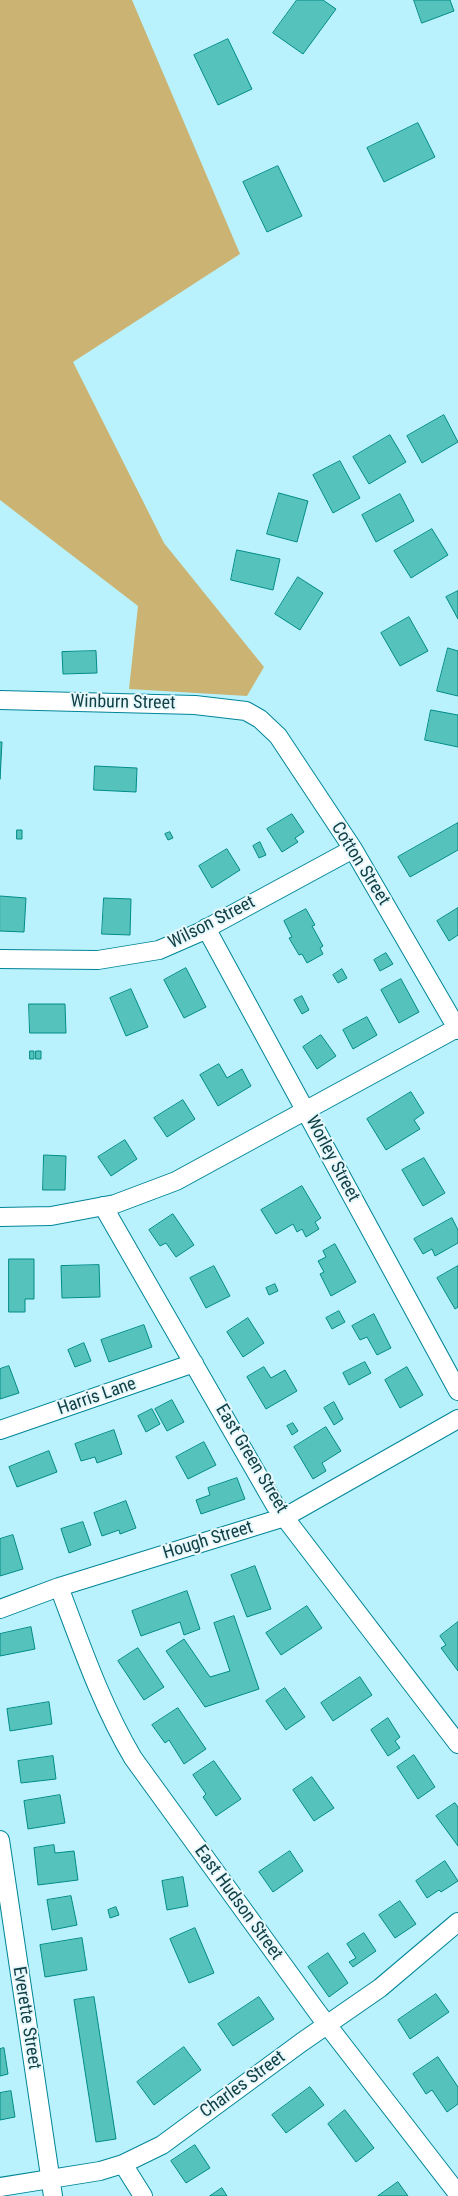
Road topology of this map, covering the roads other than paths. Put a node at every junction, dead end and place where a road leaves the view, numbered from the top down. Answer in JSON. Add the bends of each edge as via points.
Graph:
{"nodes":[{"id":1,"x":0,"y":700,"type":"edge"},
{"id":2,"x":246,"y":711,"type":"joint"},
{"id":3,"x":353,"y":848,"type":"junction"},
{"id":4,"x":206,"y":928,"type":"junction"},
{"id":5,"x":0,"y":960,"type":"edge"},
{"id":6,"x":457,"y":1029,"type":"edge"},
{"id":7,"x":306,"y":1110,"type":"junction"},
{"id":8,"x":103,"y":1206,"type":"junction"},
{"id":9,"x":0,"y":1217,"type":"edge"},
{"id":10,"x":194,"y":1363,"type":"junction"},
{"id":11,"x":458,"y":1391,"type":"edge"},
{"id":12,"x":458,"y":1419,"type":"edge"},
{"id":13,"x":0,"y":1430,"type":"edge"},
{"id":14,"x":285,"y":1517,"type":"junction"},
{"id":15,"x":59,"y":1586,"type":"junction"},
{"id":16,"x":0,"y":1609,"type":"edge"},
{"id":17,"x":458,"y":1744,"type":"edge"},
{"id":18,"x":0,"y":1840,"type":"edge"},
{"id":19,"x":458,"y":1922,"type":"edge"},
{"id":20,"x":328,"y":2024,"type":"junction"},
{"id":21,"x":123,"y":2164,"type":"junction"},
{"id":22,"x":0,"y":2187,"type":"edge"},
{"id":23,"x":51,"y":2188,"type":"edge"},
{"id":24,"x":458,"y":2194,"type":"edge"},
{"id":25,"x":143,"y":2196,"type":"edge"}],
"edges":[{"from":1,"to":2,"type":"street","name":"Winburn Street","via":[[195,705]]},
{"from":2,"to":3,"type":"street","name":"Cotton Street","via":[[278,736]]},
{"from":3,"to":4,"type":"street","name":"Wilson Street"},
{"from":3,"to":6,"type":"street","name":"Cotton Street"},
{"from":4,"to":5,"type":"street","name":"Wilson Street","via":[[158,950],[98,960]]},
{"from":4,"to":7,"type":"street","name":"Worley Street"},
{"from":6,"to":7,"type":"street"},
{"from":7,"to":8,"type":"street","via":[[176,1181]]},
{"from":7,"to":11,"type":"street","name":"Worley Street"},
{"from":8,"to":9,"type":"street","via":[[51,1216]]},
{"from":8,"to":10,"type":"street","name":"East Green Street"},
{"from":10,"to":13,"type":"street","name":"Harris Lane"},
{"from":10,"to":14,"type":"street","name":"East Green Street","via":[[275,1505]]},
{"from":12,"to":14,"type":"street","name":"Hough Street"},
{"from":14,"to":15,"type":"street","name":"Hough Street"},
{"from":14,"to":17,"type":"street","name":"East Green Street"},
{"from":15,"to":16,"type":"street","name":"Hough Street"},
{"from":15,"to":20,"type":"street","name":"East Hudson Street","via":[[98,1688],[133,1758]]},
{"from":18,"to":23,"type":"street","name":"Everette Street"},
{"from":19,"to":20,"type":"street","name":"Charles Street","via":[[380,1988]]},
{"from":20,"to":21,"type":"street","name":"Charles Street","via":[[162,2145]]},
{"from":20,"to":24,"type":"street","name":"East Hudson Street"},
{"from":21,"to":23,"type":"street","name":"Charles Street"},
{"from":21,"to":25,"type":"street"},
{"from":22,"to":23,"type":"street","name":"Charles Street"}]}
